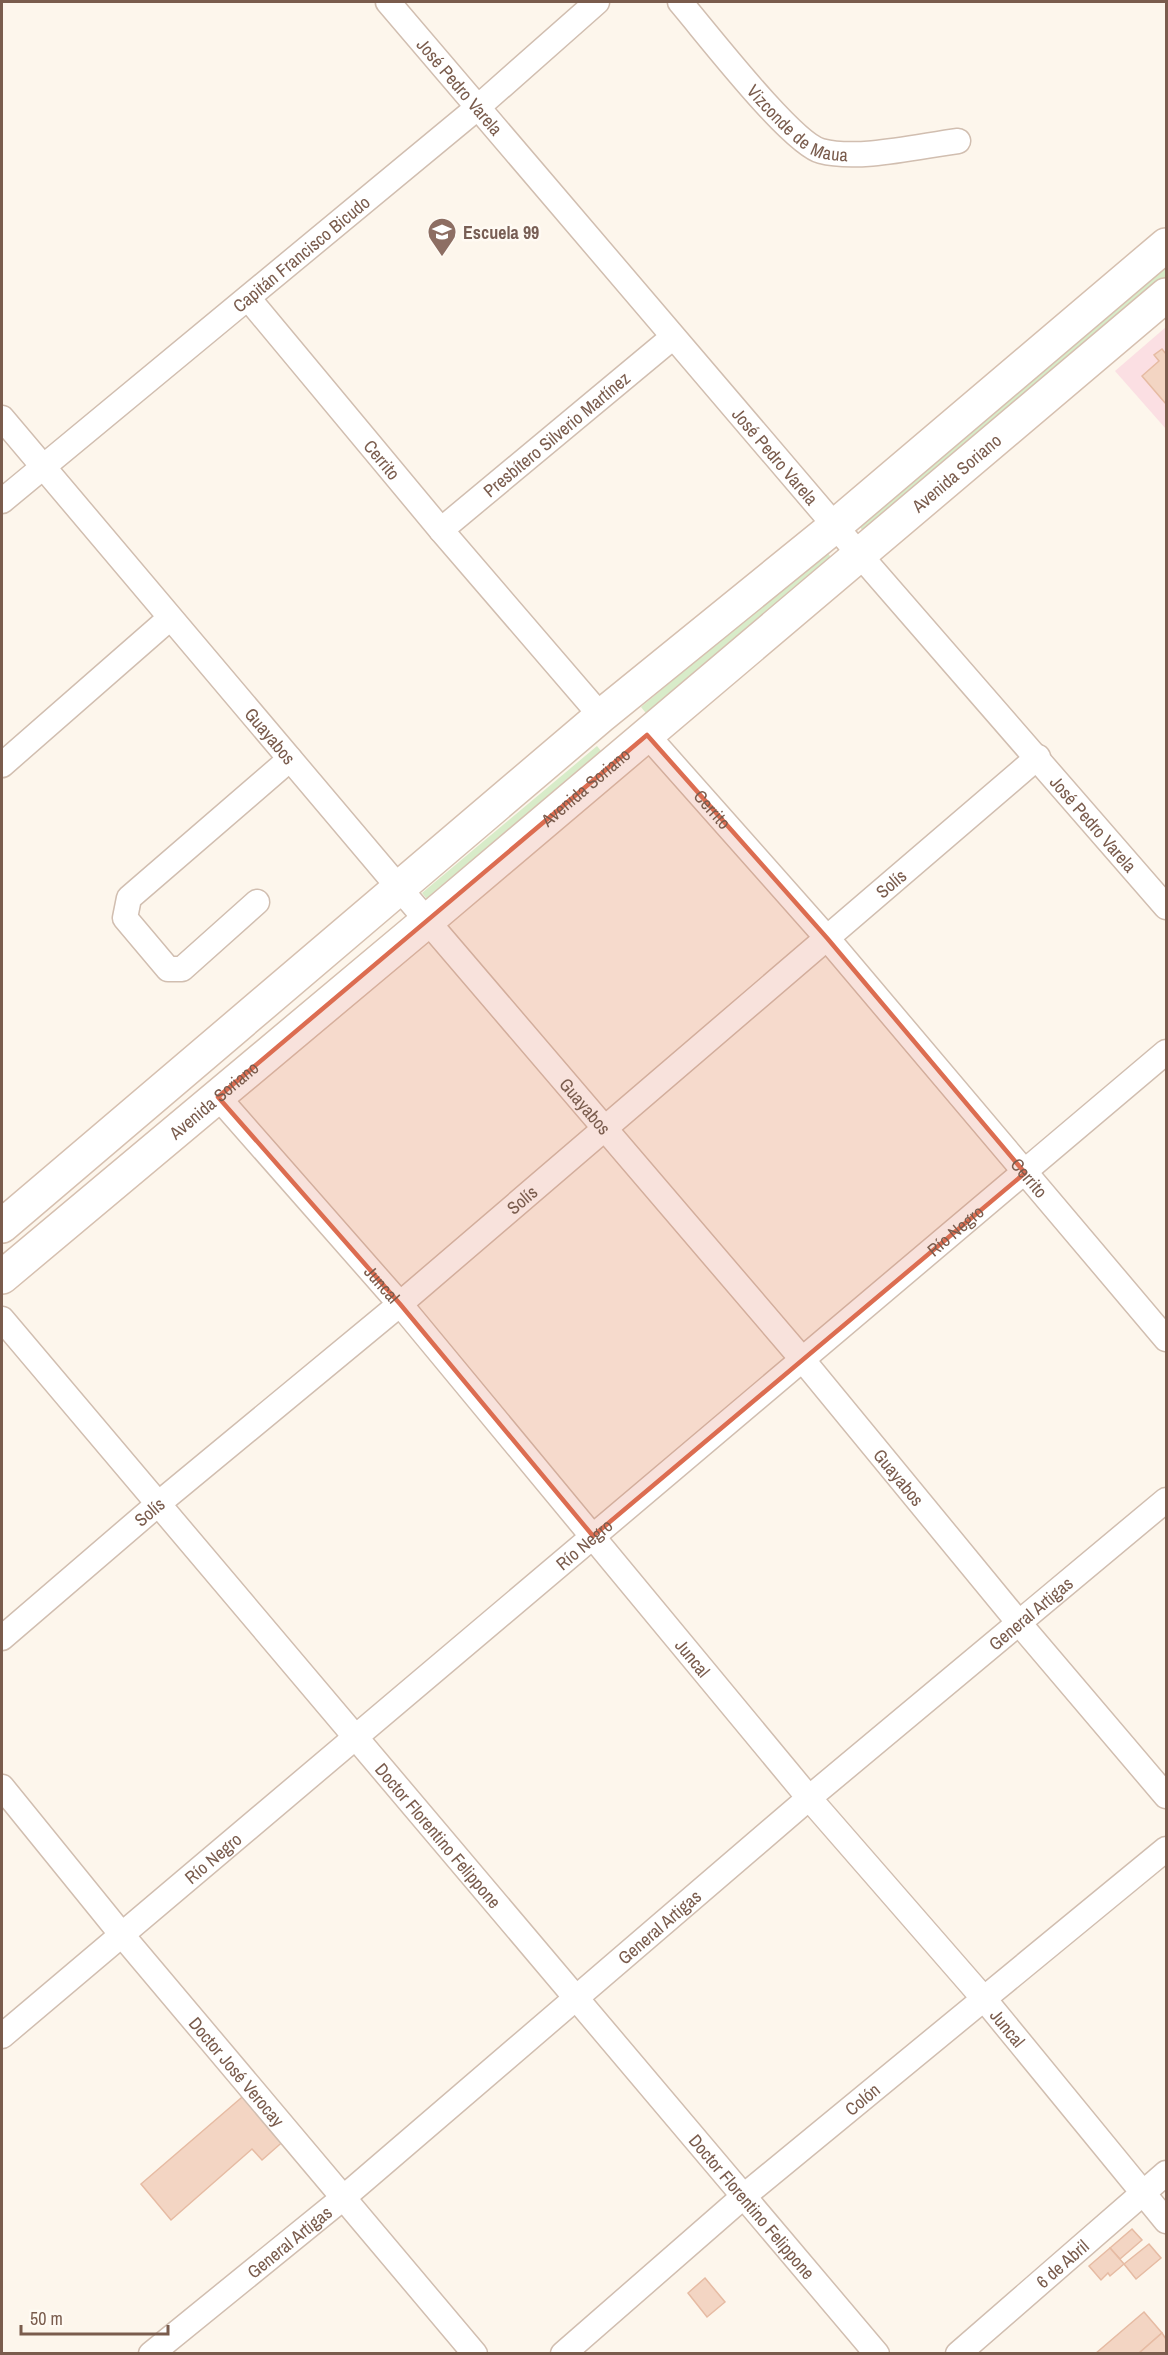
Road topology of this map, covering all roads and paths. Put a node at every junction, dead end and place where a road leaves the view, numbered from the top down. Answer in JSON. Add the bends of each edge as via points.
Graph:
{"nodes":[{"id":1,"x":388,"y":2,"type":"edge"},
{"id":2,"x":597,"y":2,"type":"edge"},
{"id":3,"x":680,"y":2,"type":"edge"},
{"id":4,"x":477,"y":108,"type":"junction"},
{"id":5,"x":958,"y":141,"type":"dead end"},
{"id":6,"x":1167,"y":245,"type":"edge"},
{"id":7,"x":1167,"y":295,"type":"edge"},
{"id":8,"x":248,"y":298,"type":"junction"},
{"id":9,"x":673,"y":338,"type":"junction"},
{"id":10,"x":2,"y":418,"type":"edge"},
{"id":11,"x":42,"y":466,"type":"junction"},
{"id":12,"x":2,"y":501,"type":"edge"},
{"id":13,"x":835,"y":526,"type":"junction"},
{"id":14,"x":441,"y":530,"type":"junction"},
{"id":15,"x":859,"y":554,"type":"junction"},
{"id":16,"x":170,"y":618,"type":"junction"},
{"id":17,"x":601,"y":716,"type":"junction"},
{"id":18,"x":648,"y":735,"type":"junction"},
{"id":19,"x":1038,"y":757,"type":"junction"},
{"id":20,"x":290,"y":759,"type":"junction"},
{"id":21,"x":2,"y":765,"type":"edge"},
{"id":22,"x":400,"y":889,"type":"junction"},
{"id":23,"x":258,"y":902,"type":"dead end"},
{"id":24,"x":1167,"y":907,"type":"edge"},
{"id":25,"x":427,"y":921,"type":"junction"},
{"id":26,"x":827,"y":938,"type":"junction"},
{"id":27,"x":1167,"y":1052,"type":"edge"},
{"id":28,"x":218,"y":1097,"type":"junction"},
{"id":29,"x":604,"y":1127,"type":"junction"},
{"id":30,"x":1025,"y":1173,"type":"junction"},
{"id":31,"x":2,"y":1226,"type":"edge"},
{"id":32,"x":2,"y":1277,"type":"edge"},
{"id":33,"x":400,"y":1304,"type":"junction"},
{"id":34,"x":2,"y":1319,"type":"edge"},
{"id":35,"x":1167,"y":1339,"type":"edge"},
{"id":36,"x":802,"y":1359,"type":"junction"},
{"id":37,"x":1167,"y":1500,"type":"edge"},
{"id":38,"x":158,"y":1504,"type":"junction"},
{"id":39,"x":593,"y":1536,"type":"junction"},
{"id":40,"x":1019,"y":1623,"type":"junction"},
{"id":41,"x":2,"y":1638,"type":"edge"},
{"id":42,"x":355,"y":1737,"type":"junction"},
{"id":43,"x":2,"y":1787,"type":"edge"},
{"id":44,"x":1167,"y":1796,"type":"edge"},
{"id":45,"x":809,"y":1798,"type":"junction"},
{"id":46,"x":1167,"y":1849,"type":"edge"},
{"id":47,"x":122,"y":1935,"type":"junction"},
{"id":48,"x":575,"y":1998,"type":"junction"},
{"id":49,"x":985,"y":2000,"type":"junction"},
{"id":50,"x":2,"y":2036,"type":"edge"},
{"id":51,"x":1167,"y":2173,"type":"edge"},
{"id":52,"x":1143,"y":2192,"type":"junction"},
{"id":53,"x":744,"y":2196,"type":"junction"},
{"id":54,"x":343,"y":2198,"type":"junction"},
{"id":55,"x":1167,"y":2221,"type":"edge"},
{"id":56,"x":151,"y":2354,"type":"edge"},
{"id":57,"x":474,"y":2354,"type":"edge"},
{"id":58,"x":563,"y":2354,"type":"edge"},
{"id":59,"x":877,"y":2354,"type":"edge"},
{"id":60,"x":958,"y":2354,"type":"edge"}],
"edges":[{"from":1,"to":4,"type":"street","name":"José Pedro Varela"},
{"from":2,"to":4,"type":"street","name":"Capitán Francisco Bicudo"},
{"from":3,"to":5,"type":"street","name":"Vizconde de Maua","via":[[790,130],[820,150],[857,154]]},
{"from":4,"to":8,"type":"street","name":"Capitán Francisco Bicudo"},
{"from":4,"to":9,"type":"street","name":"José Pedro Varela"},
{"from":6,"to":13,"type":"street","name":"Avenida Soriano"},
{"from":7,"to":15,"type":"street","name":"Avenida Soriano"},
{"from":8,"to":11,"type":"street","name":"Capitán Francisco Bicudo"},
{"from":8,"to":14,"type":"street","name":"Cerrito"},
{"from":9,"to":13,"type":"street","name":"José Pedro Varela"},
{"from":9,"to":14,"type":"street","name":"Presbítero Silverio Martínez"},
{"from":10,"to":11,"type":"street","name":"Guayabos"},
{"from":11,"to":12,"type":"street","name":"Capitán Francisco Bicudo"},
{"from":11,"to":16,"type":"street","name":"Guayabos"},
{"from":13,"to":15,"type":"street","name":"José Pedro Varela"},
{"from":13,"to":17,"type":"street","name":"Avenida Soriano"},
{"from":14,"to":17,"type":"street","name":"Cerrito"},
{"from":15,"to":18,"type":"street","name":"Avenida Soriano"},
{"from":15,"to":19,"type":"street","name":"José Pedro Varela"},
{"from":16,"to":20,"type":"street","name":"Guayabos"},
{"from":16,"to":21,"type":"street"},
{"from":17,"to":18,"type":"street","name":"Cerrito"},
{"from":17,"to":22,"type":"street","name":"Avenida Soriano"},
{"from":18,"to":25,"type":"street","name":"Avenida Soriano"},
{"from":18,"to":26,"type":"street","name":"Cerrito"},
{"from":19,"to":24,"type":"street","name":"José Pedro Varela"},
{"from":19,"to":26,"type":"street","name":"Solís"},
{"from":20,"to":22,"type":"street","name":"Guayabos"},
{"from":20,"to":23,"type":"street","via":[[129,898],[125,918],[168,969],[182,969]]},
{"from":22,"to":25,"type":"street","name":"Guayabos"},
{"from":22,"to":31,"type":"street","name":"Avenida Soriano"},
{"from":25,"to":28,"type":"street","name":"Avenida Soriano"},
{"from":25,"to":29,"type":"street","name":"Guayabos"},
{"from":26,"to":29,"type":"street","name":"Solís"},
{"from":26,"to":30,"type":"street","name":"Cerrito"},
{"from":27,"to":30,"type":"street","name":"Río Negro"},
{"from":28,"to":32,"type":"street","name":"Avenida Soriano"},
{"from":28,"to":33,"type":"street","name":"Juncal"},
{"from":29,"to":33,"type":"street","name":"Solís"},
{"from":29,"to":36,"type":"street","name":"Guayabos"},
{"from":30,"to":35,"type":"street","name":"Cerrito"},
{"from":30,"to":36,"type":"street","name":"Río Negro"},
{"from":33,"to":38,"type":"street","name":"Solís"},
{"from":33,"to":39,"type":"street","name":"Juncal"},
{"from":34,"to":38,"type":"street","name":"Doctor Florentino Felippone"},
{"from":36,"to":39,"type":"street","name":"Río Negro"},
{"from":36,"to":40,"type":"street","name":"Guayabos"},
{"from":37,"to":40,"type":"street","name":"General Artigas"},
{"from":38,"to":41,"type":"street","name":"Solís"},
{"from":38,"to":42,"type":"street","name":"Doctor Florentino Felippone"},
{"from":39,"to":42,"type":"street","name":"Río Negro"},
{"from":39,"to":45,"type":"street","name":"Juncal"},
{"from":40,"to":44,"type":"street","name":"Guayabos"},
{"from":40,"to":45,"type":"street","name":"General Artigas"},
{"from":42,"to":47,"type":"street","name":"Río Negro"},
{"from":42,"to":48,"type":"street","name":"Doctor Florentino Felippone"},
{"from":43,"to":47,"type":"street","name":"Doctor José Verocay"},
{"from":45,"to":48,"type":"street","name":"General Artigas"},
{"from":45,"to":49,"type":"street","name":"Juncal"},
{"from":46,"to":49,"type":"street","name":"Colón"},
{"from":47,"to":50,"type":"street","name":"Río Negro"},
{"from":47,"to":54,"type":"street","name":"Doctor José Verocay"},
{"from":48,"to":53,"type":"street","name":"Doctor Florentino Felippone"},
{"from":48,"to":54,"type":"street","name":"General Artigas"},
{"from":49,"to":52,"type":"street","name":"Juncal"},
{"from":49,"to":53,"type":"street","name":"Colón"},
{"from":51,"to":52,"type":"street","name":"6 de Abril"},
{"from":52,"to":55,"type":"street","name":"Juncal"},
{"from":52,"to":60,"type":"street","name":"6 de Abril"},
{"from":53,"to":58,"type":"street","name":"Colón"},
{"from":53,"to":59,"type":"street","name":"Doctor Florentino Felippone"},
{"from":54,"to":56,"type":"street","name":"General Artigas"},
{"from":54,"to":57,"type":"street","name":"Doctor José Verocay"}]}
